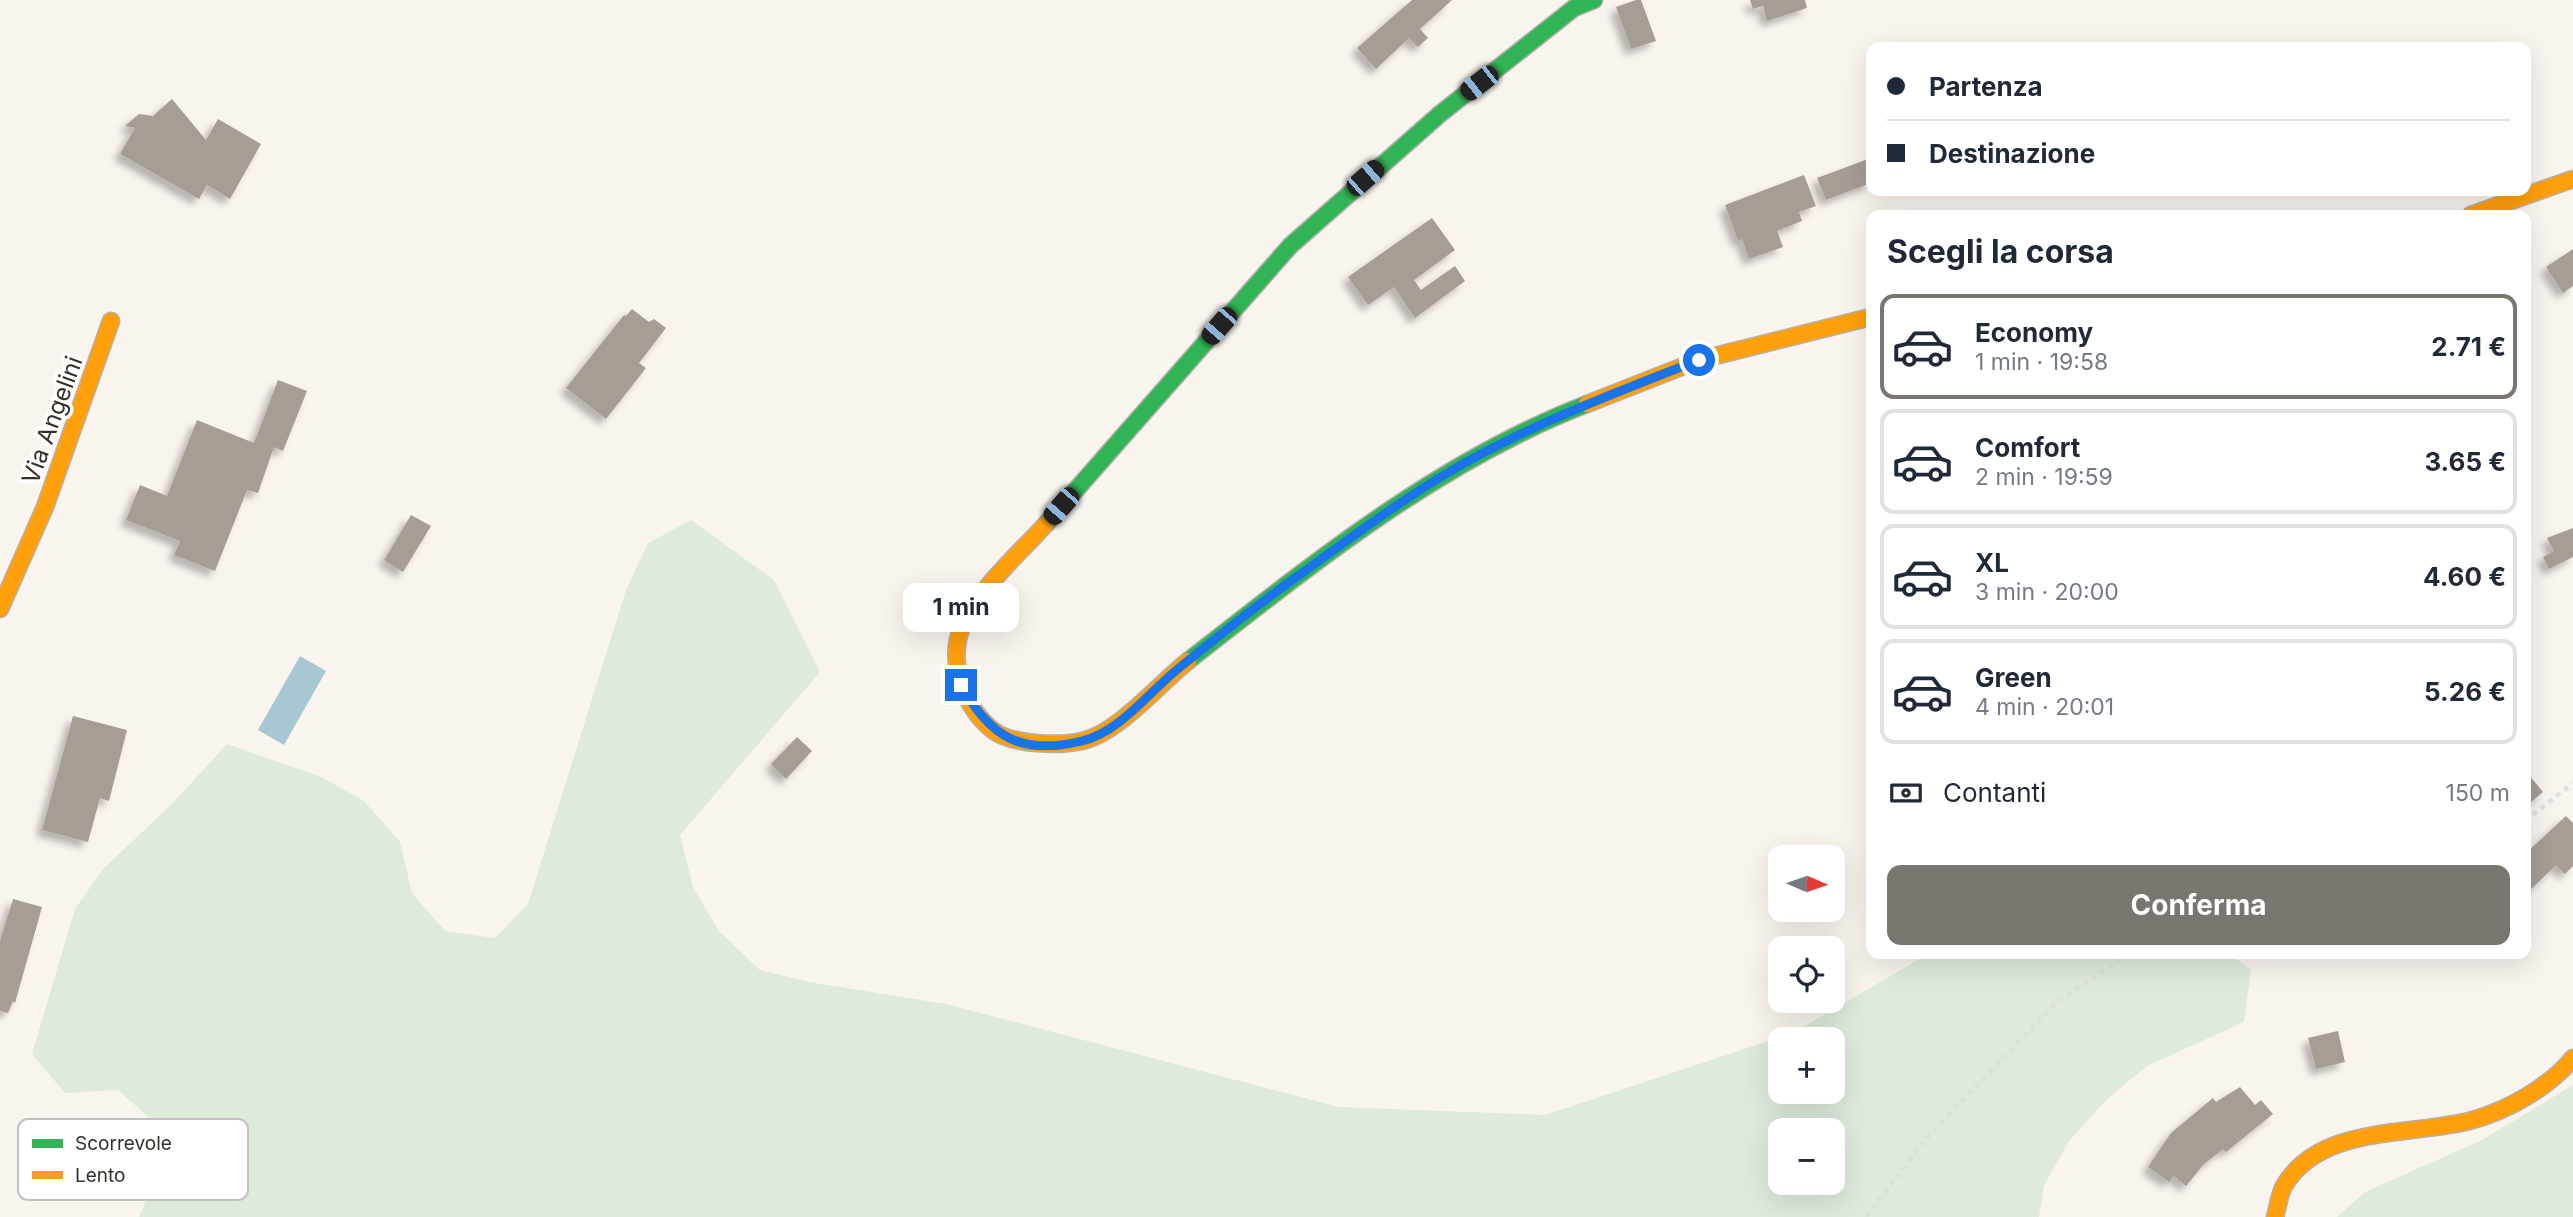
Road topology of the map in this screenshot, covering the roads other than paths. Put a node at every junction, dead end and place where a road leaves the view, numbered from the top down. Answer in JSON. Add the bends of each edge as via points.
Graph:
{"nodes":[{"id":1,"x":1594,"y":0,"type":"edge"},
{"id":2,"x":2573,"y":179,"type":"edge"},
{"id":3,"x":2531,"y":194,"type":"edge"},
{"id":4,"x":2525,"y":196,"type":"edge"},
{"id":5,"x":2485,"y":210,"type":"edge"},
{"id":6,"x":1866,"y":318,"type":"edge"},
{"id":7,"x":111,"y":321,"type":"dead end"},
{"id":8,"x":0,"y":609,"type":"edge"},
{"id":9,"x":2573,"y":1059,"type":"edge"},
{"id":10,"x":2275,"y":1217,"type":"edge"}],
"edges":[{"from":1,"to":6,"type":"street","via":[[1574,8],[1440,114],[1290,246],[973,606],[956,653],[961,685],[980,716],[995,732],[1022,743],[1083,741],[1111,727],[1289,582],[1444,475],[1567,411],[1699,360]]},
{"from":2,"to":3,"type":"street"},
{"from":4,"to":5,"type":"street"},
{"from":7,"to":8,"type":"street","name":"Via Angelini","via":[[45,507]]},
{"from":9,"to":10,"type":"street","via":[[2563,1073],[2470,1120],[2355,1137],[2304,1163],[2277,1196]]}]}
